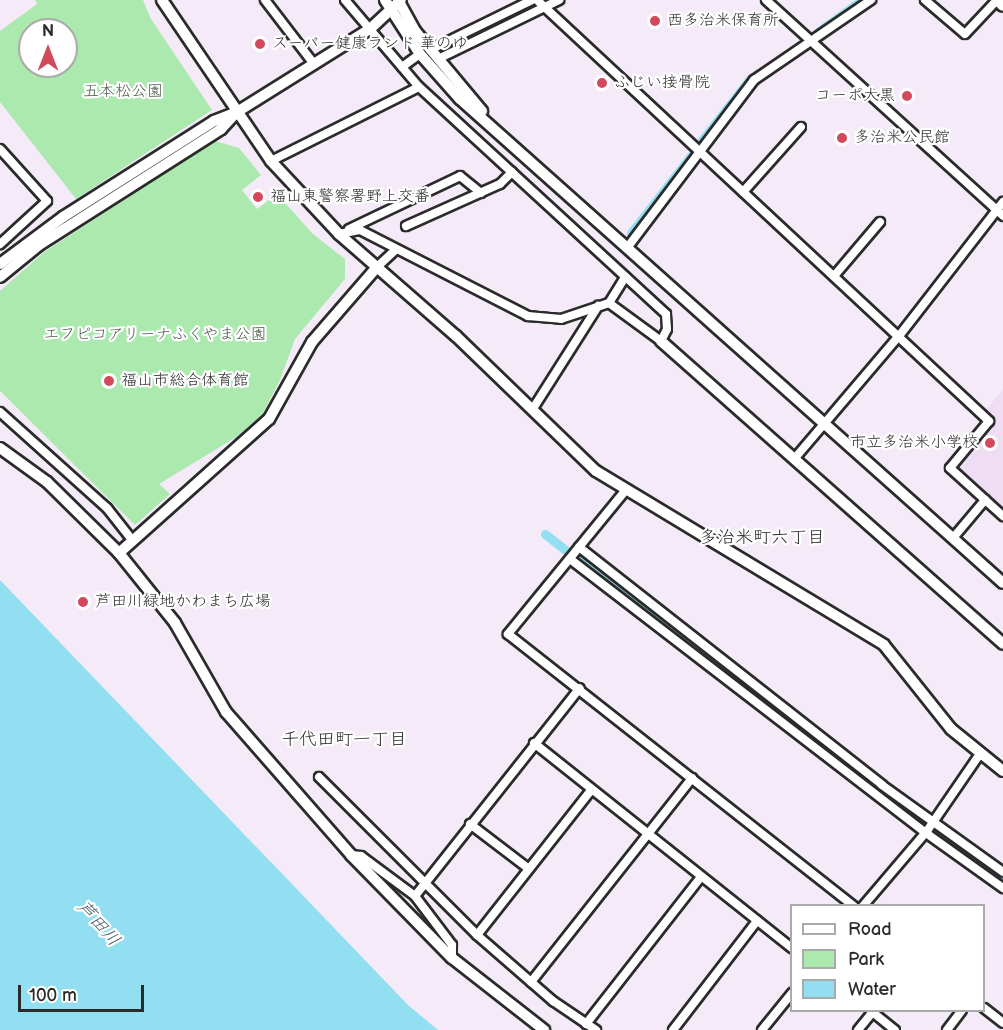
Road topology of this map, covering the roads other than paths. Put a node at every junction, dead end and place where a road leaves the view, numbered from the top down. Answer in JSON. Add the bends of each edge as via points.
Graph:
{"nodes":[{"id":1,"x":162,"y":0,"type":"edge"},
{"id":2,"x":265,"y":0,"type":"edge"},
{"id":3,"x":345,"y":0,"type":"edge"},
{"id":4,"x":532,"y":0,"type":"edge"},
{"id":5,"x":559,"y":0,"type":"edge"},
{"id":6,"x":766,"y":0,"type":"edge"},
{"id":7,"x":871,"y":0,"type":"edge"},
{"id":8,"x":925,"y":0,"type":"edge"},
{"id":9,"x":997,"y":0,"type":"edge"},
{"id":10,"x":399,"y":1,"type":"edge"},
{"id":11,"x":540,"y":3,"type":"edge"},
{"id":12,"x":387,"y":5,"type":"edge"},
{"id":13,"x":1003,"y":6,"type":"edge"},
{"id":14,"x":370,"y":29,"type":"junction"},
{"id":15,"x":812,"y":42,"type":"junction"},
{"id":16,"x":425,"y":52,"type":"junction"},
{"id":17,"x":438,"y":60,"type":"junction"},
{"id":18,"x":314,"y":64,"type":"junction"},
{"id":19,"x":402,"y":67,"type":"junction"},
{"id":20,"x":419,"y":87,"type":"junction"},
{"id":21,"x":237,"y":112,"type":"junction"},
{"id":22,"x":801,"y":127,"type":"dead end"},
{"id":23,"x":502,"y":134,"type":"junction"},
{"id":24,"x":0,"y":149,"type":"edge"},
{"id":25,"x":699,"y":152,"type":"junction"},
{"id":26,"x":271,"y":161,"type":"junction"},
{"id":27,"x":512,"y":172,"type":"junction"},
{"id":28,"x":743,"y":192,"type":"junction"},
{"id":29,"x":480,"y":193,"type":"junction"},
{"id":30,"x":1003,"y":202,"type":"edge"},
{"id":31,"x":1000,"y":213,"type":"edge"},
{"id":32,"x":880,"y":222,"type":"dead end"},
{"id":33,"x":406,"y":226,"type":"dead end"},
{"id":34,"x":339,"y":234,"type":"junction"},
{"id":35,"x":0,"y":244,"type":"edge"},
{"id":36,"x":627,"y":248,"type":"junction"},
{"id":37,"x":395,"y":250,"type":"junction"},
{"id":38,"x":0,"y":264,"type":"edge"},
{"id":39,"x":377,"y":267,"type":"junction"},
{"id":40,"x":834,"y":276,"type":"junction"},
{"id":41,"x":0,"y":277,"type":"edge"},
{"id":42,"x":625,"y":277,"type":"junction"},
{"id":43,"x":609,"y":303,"type":"junction"},
{"id":44,"x":598,"y":306,"type":"junction"},
{"id":45,"x":899,"y":336,"type":"junction"},
{"id":46,"x":661,"y":341,"type":"junction"},
{"id":47,"x":534,"y":408,"type":"junction"},
{"id":48,"x":0,"y":412,"type":"edge"},
{"id":49,"x":825,"y":422,"type":"junction"},
{"id":50,"x":0,"y":448,"type":"edge"},
{"id":51,"x":795,"y":458,"type":"junction"},
{"id":52,"x":625,"y":491,"type":"junction"},
{"id":53,"x":985,"y":500,"type":"junction"},
{"id":54,"x":1003,"y":516,"type":"edge"},
{"id":55,"x":953,"y":538,"type":"junction"},
{"id":56,"x":133,"y":541,"type":"junction"},
{"id":57,"x":579,"y":547,"type":"junction"},
{"id":58,"x":119,"y":553,"type":"junction"},
{"id":59,"x":570,"y":559,"type":"junction"},
{"id":60,"x":1003,"y":583,"type":"edge"},
{"id":61,"x":1003,"y":644,"type":"edge"},
{"id":62,"x":580,"y":688,"type":"junction"},
{"id":63,"x":534,"y":743,"type":"junction"},
{"id":64,"x":980,"y":754,"type":"junction"},
{"id":65,"x":1003,"y":771,"type":"edge"},
{"id":66,"x":319,"y":777,"type":"dead end"},
{"id":67,"x":692,"y":778,"type":"junction"},
{"id":68,"x":591,"y":790,"type":"junction"},
{"id":69,"x":470,"y":824,"type":"junction"},
{"id":70,"x":929,"y":828,"type":"junction"},
{"id":71,"x":648,"y":835,"type":"junction"},
{"id":72,"x":351,"y":855,"type":"junction"},
{"id":73,"x":529,"y":869,"type":"junction"},
{"id":74,"x":1003,"y":872,"type":"edge"},
{"id":75,"x":701,"y":877,"type":"junction"},
{"id":76,"x":424,"y":885,"type":"junction"},
{"id":77,"x":1003,"y":888,"type":"edge"},
{"id":78,"x":415,"y":896,"type":"junction"},
{"id":79,"x":851,"y":904,"type":"edge"},
{"id":80,"x":864,"y":904,"type":"edge"},
{"id":81,"x":757,"y":921,"type":"junction"},
{"id":82,"x":477,"y":935,"type":"junction"},
{"id":83,"x":790,"y":946,"type":"edge"},
{"id":84,"x":452,"y":958,"type":"junction"},
{"id":85,"x":531,"y":982,"type":"junction"},
{"id":86,"x":790,"y":995,"type":"edge"},
{"id":87,"x":985,"y":1009,"type":"edge"},
{"id":88,"x":871,"y":1012,"type":"edge"},
{"id":89,"x":961,"y":1012,"type":"edge"},
{"id":90,"x":1003,"y":1023,"type":"edge"},
{"id":91,"x":586,"y":1024,"type":"junction"},
{"id":92,"x":544,"y":1030,"type":"edge"},
{"id":93,"x":596,"y":1030,"type":"edge"},
{"id":94,"x":673,"y":1030,"type":"edge"},
{"id":95,"x":762,"y":1030,"type":"edge"},
{"id":96,"x":858,"y":1030,"type":"edge"},
{"id":97,"x":895,"y":1030,"type":"edge"},
{"id":98,"x":946,"y":1030,"type":"edge"}],
"edges":[{"from":1,"to":21,"type":"street"},
{"from":2,"to":18,"type":"street"},
{"from":3,"to":14,"type":"street"},
{"from":4,"to":16,"type":"street"},
{"from":5,"to":11,"type":"street"},
{"from":6,"to":15,"type":"street"},
{"from":7,"to":15,"type":"street"},
{"from":8,"to":9,"type":"street","via":[[965,34]]},
{"from":9,"to":13,"type":"street"},
{"from":10,"to":12,"type":"street"},
{"from":10,"to":16,"type":"street"},
{"from":11,"to":17,"type":"street"},
{"from":11,"to":25,"type":"street"},
{"from":12,"to":14,"type":"street"},
{"from":12,"to":16,"type":"street"},
{"from":14,"to":18,"type":"street"},
{"from":14,"to":19,"type":"street"},
{"from":15,"to":25,"type":"street","via":[[754,80]]},
{"from":15,"to":31,"type":"street"},
{"from":16,"to":17,"type":"street"},
{"from":16,"to":19,"type":"street"},
{"from":16,"to":23,"type":"street","via":[[460,99]]},
{"from":17,"to":23,"type":"street"},
{"from":18,"to":21,"type":"street"},
{"from":19,"to":20,"type":"street"},
{"from":20,"to":26,"type":"street"},
{"from":20,"to":27,"type":"street"},
{"from":21,"to":26,"type":"street"},
{"from":21,"to":38,"type":"street","via":[[214,121],[63,217]]},
{"from":21,"to":41,"type":"street","via":[[221,129],[69,224]]},
{"from":22,"to":28,"type":"street"},
{"from":23,"to":36,"type":"street"},
{"from":24,"to":35,"type":"street","via":[[47,201]]},
{"from":25,"to":28,"type":"street"},
{"from":25,"to":36,"type":"street"},
{"from":26,"to":34,"type":"street"},
{"from":27,"to":29,"type":"street","via":[[500,184]]},
{"from":27,"to":42,"type":"street"},
{"from":28,"to":40,"type":"street"},
{"from":29,"to":33,"type":"street"},
{"from":29,"to":34,"type":"street","via":[[460,176]]},
{"from":30,"to":31,"type":"street"},
{"from":31,"to":45,"type":"street"},
{"from":32,"to":40,"type":"street"},
{"from":34,"to":37,"type":"street","via":[[360,230]]},
{"from":34,"to":39,"type":"street"},
{"from":36,"to":49,"type":"street"},
{"from":37,"to":39,"type":"street"},
{"from":37,"to":44,"type":"street","via":[[528,316],[561,318]]},
{"from":39,"to":47,"type":"street"},
{"from":39,"to":56,"type":"street","via":[[312,342],[269,419]]},
{"from":40,"to":45,"type":"street"},
{"from":42,"to":43,"type":"street"},
{"from":42,"to":46,"type":"street","via":[[666,314],[668,323]]},
{"from":43,"to":44,"type":"street"},
{"from":43,"to":46,"type":"street"},
{"from":44,"to":47,"type":"street"},
{"from":45,"to":49,"type":"street"},
{"from":45,"to":53,"type":"street","via":[[989,421],[950,468]]},
{"from":46,"to":51,"type":"street"},
{"from":47,"to":52,"type":"street","via":[[575,451]]},
{"from":48,"to":56,"type":"street","via":[[107,508]]},
{"from":49,"to":51,"type":"street"},
{"from":49,"to":55,"type":"street"},
{"from":50,"to":58,"type":"street","via":[[47,482]]},
{"from":51,"to":61,"type":"street"},
{"from":52,"to":57,"type":"street"},
{"from":52,"to":64,"type":"street","via":[[884,645],[951,729]]},
{"from":53,"to":54,"type":"street"},
{"from":53,"to":55,"type":"street"},
{"from":55,"to":60,"type":"street"},
{"from":56,"to":58,"type":"street"},
{"from":57,"to":59,"type":"street"},
{"from":57,"to":70,"type":"street"},
{"from":58,"to":72,"type":"street","via":[[175,623],[226,712]]},
{"from":59,"to":62,"type":"street","via":[[508,634]]},
{"from":59,"to":70,"type":"street"},
{"from":62,"to":63,"type":"street"},
{"from":62,"to":67,"type":"street"},
{"from":63,"to":68,"type":"street"},
{"from":63,"to":69,"type":"street"},
{"from":64,"to":65,"type":"street"},
{"from":64,"to":70,"type":"street"},
{"from":66,"to":76,"type":"street"},
{"from":67,"to":71,"type":"street"},
{"from":67,"to":79,"type":"street"},
{"from":68,"to":71,"type":"street"},
{"from":68,"to":73,"type":"street"},
{"from":69,"to":73,"type":"street"},
{"from":69,"to":76,"type":"street"},
{"from":70,"to":74,"type":"street"},
{"from":70,"to":77,"type":"street"},
{"from":70,"to":80,"type":"street"},
{"from":71,"to":75,"type":"street"},
{"from":71,"to":85,"type":"street"},
{"from":72,"to":78,"type":"street","via":[[361,856]]},
{"from":72,"to":84,"type":"street"},
{"from":73,"to":82,"type":"street"},
{"from":75,"to":81,"type":"street"},
{"from":75,"to":91,"type":"street"},
{"from":76,"to":78,"type":"street"},
{"from":76,"to":82,"type":"street"},
{"from":78,"to":84,"type":"street","via":[[452,945]]},
{"from":81,"to":83,"type":"street"},
{"from":81,"to":94,"type":"street"},
{"from":82,"to":85,"type":"street"},
{"from":84,"to":92,"type":"street"},
{"from":85,"to":91,"type":"street"},
{"from":86,"to":95,"type":"street"},
{"from":87,"to":90,"type":"street"},
{"from":88,"to":96,"type":"street"},
{"from":88,"to":97,"type":"street"},
{"from":89,"to":98,"type":"street"},
{"from":91,"to":93,"type":"street"}]}
